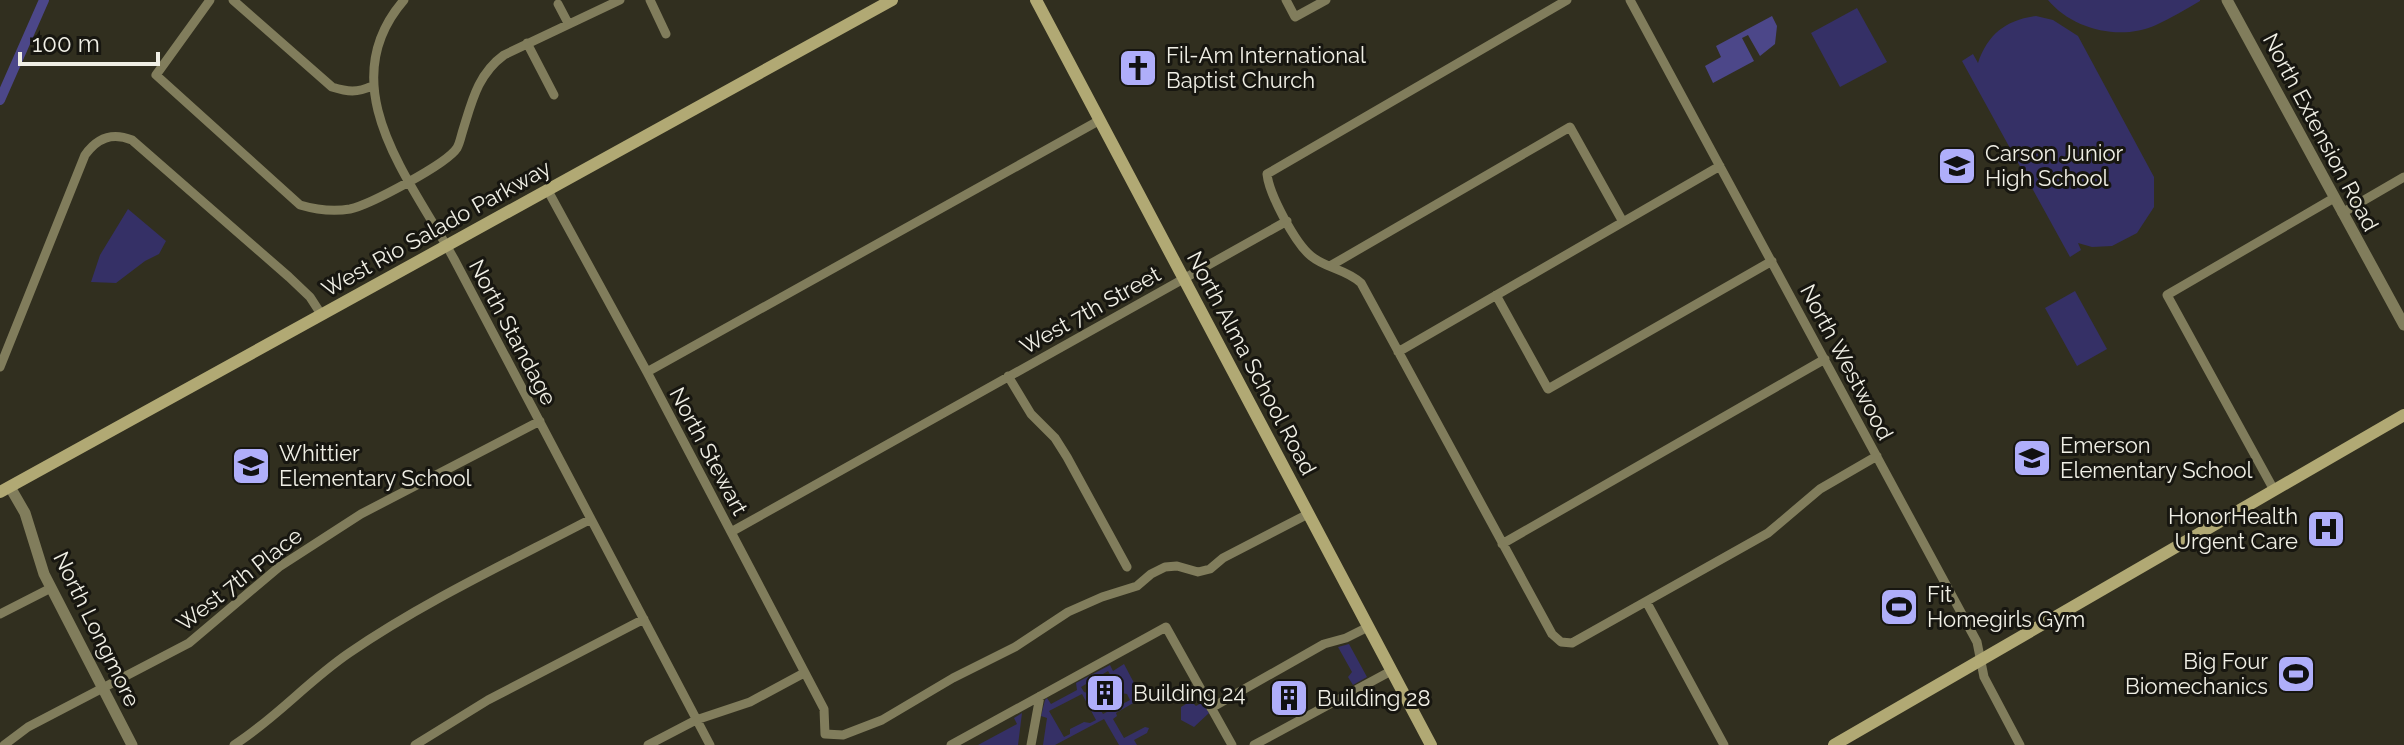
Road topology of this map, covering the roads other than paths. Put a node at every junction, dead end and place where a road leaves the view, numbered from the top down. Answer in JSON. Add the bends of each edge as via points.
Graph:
{"nodes":[{"id":1,"x":210,"y":0,"type":"edge"},
{"id":2,"x":233,"y":0,"type":"edge"},
{"id":3,"x":404,"y":0,"type":"edge"},
{"id":4,"x":620,"y":0,"type":"edge"},
{"id":5,"x":650,"y":0,"type":"edge"},
{"id":6,"x":892,"y":0,"type":"edge"},
{"id":7,"x":1036,"y":0,"type":"edge"},
{"id":8,"x":1286,"y":0,"type":"edge"},
{"id":9,"x":1326,"y":0,"type":"edge"},
{"id":10,"x":1567,"y":0,"type":"edge"},
{"id":11,"x":1630,"y":0,"type":"edge"},
{"id":12,"x":2227,"y":0,"type":"edge"},
{"id":13,"x":558,"y":4,"type":"dead end"},
{"id":14,"x":568,"y":23,"type":"junction"},
{"id":15,"x":666,"y":34,"type":"dead end"},
{"id":16,"x":527,"y":43,"type":"junction"},
{"id":17,"x":372,"y":86,"type":"junction"},
{"id":18,"x":554,"y":95,"type":"dead end"},
{"id":19,"x":1100,"y":120,"type":"junction"},
{"id":20,"x":1720,"y":166,"type":"junction"},
{"id":21,"x":2404,"y":177,"type":"edge"},
{"id":22,"x":409,"y":181,"type":"junction"},
{"id":23,"x":547,"y":189,"type":"junction"},
{"id":24,"x":2334,"y":198,"type":"junction"},
{"id":25,"x":2342,"y":213,"type":"junction"},
{"id":26,"x":1287,"y":221,"type":"junction"},
{"id":27,"x":1623,"y":222,"type":"junction"},
{"id":28,"x":447,"y":246,"type":"junction"},
{"id":29,"x":1772,"y":261,"type":"junction"},
{"id":30,"x":1330,"y":266,"type":"junction"},
{"id":31,"x":1185,"y":278,"type":"junction"},
{"id":32,"x":1496,"y":295,"type":"junction"},
{"id":33,"x":321,"y":314,"type":"junction"},
{"id":34,"x":2404,"y":325,"type":"edge"},
{"id":35,"x":1398,"y":352,"type":"junction"},
{"id":36,"x":1825,"y":359,"type":"junction"},
{"id":37,"x":0,"y":367,"type":"edge"},
{"id":38,"x":647,"y":372,"type":"junction"},
{"id":39,"x":1008,"y":376,"type":"junction"},
{"id":40,"x":2404,"y":415,"type":"edge"},
{"id":41,"x":540,"y":421,"type":"junction"},
{"id":42,"x":1877,"y":456,"type":"junction"},
{"id":43,"x":5,"y":489,"type":"edge"},
{"id":44,"x":2274,"y":490,"type":"junction"},
{"id":45,"x":1308,"y":514,"type":"junction"},
{"id":46,"x":591,"y":519,"type":"junction"},
{"id":47,"x":731,"y":532,"type":"junction"},
{"id":48,"x":1502,"y":544,"type":"junction"},
{"id":49,"x":1127,"y":567,"type":"dead end"},
{"id":50,"x":51,"y":588,"type":"junction"},
{"id":51,"x":1647,"y":603,"type":"junction"},
{"id":52,"x":0,"y":614,"type":"edge"},
{"id":53,"x":644,"y":619,"type":"junction"},
{"id":54,"x":1368,"y":627,"type":"junction"},
{"id":55,"x":1982,"y":660,"type":"junction"},
{"id":56,"x":1391,"y":671,"type":"junction"},
{"id":57,"x":804,"y":673,"type":"junction"},
{"id":58,"x":103,"y":688,"type":"junction"},
{"id":59,"x":1040,"y":696,"type":"junction"},
{"id":60,"x":1211,"y":708,"type":"junction"},
{"id":61,"x":696,"y":720,"type":"junction"},
{"id":62,"x":4,"y":745,"type":"edge"},
{"id":63,"x":132,"y":745,"type":"edge"},
{"id":64,"x":234,"y":745,"type":"edge"},
{"id":65,"x":415,"y":745,"type":"edge"},
{"id":66,"x":648,"y":745,"type":"edge"},
{"id":67,"x":710,"y":745,"type":"edge"},
{"id":68,"x":951,"y":745,"type":"edge"},
{"id":69,"x":1031,"y":745,"type":"edge"},
{"id":70,"x":1232,"y":745,"type":"edge"},
{"id":71,"x":1254,"y":745,"type":"edge"},
{"id":72,"x":1431,"y":745,"type":"edge"},
{"id":73,"x":1724,"y":745,"type":"edge"},
{"id":74,"x":1834,"y":745,"type":"edge"},
{"id":75,"x":2020,"y":745,"type":"edge"}],
"edges":[{"from":1,"to":22,"type":"street","via":[[156,75],[300,205],[352,209]]},
{"from":2,"to":17,"type":"street","via":[[332,87],[360,92]]},
{"from":3,"to":17,"type":"street","via":[[377,44]]},
{"from":4,"to":14,"type":"street"},
{"from":5,"to":15,"type":"street"},
{"from":6,"to":23,"type":"main road","name":"West Rio Salado Parkway"},
{"from":7,"to":19,"type":"main road","name":"North Alma School Road"},
{"from":8,"to":9,"type":"street","via":[[1295,17]]},
{"from":10,"to":26,"type":"street","via":[[1267,174]]},
{"from":11,"to":20,"type":"street","name":"North Westwood"},
{"from":12,"to":24,"type":"street","name":"North Extension Road"},
{"from":13,"to":14,"type":"street"},
{"from":14,"to":16,"type":"street"},
{"from":16,"to":18,"type":"street"},
{"from":16,"to":22,"type":"street","via":[[484,74],[458,147]]},
{"from":17,"to":22,"type":"street","name":"North Standage","via":[[382,125]]},
{"from":19,"to":31,"type":"main road","name":"North Alma School Road"},
{"from":19,"to":38,"type":"street"},
{"from":20,"to":27,"type":"street"},
{"from":20,"to":29,"type":"street","name":"North Westwood"},
{"from":21,"to":25,"type":"street"},
{"from":22,"to":28,"type":"street","name":"North Standage"},
{"from":23,"to":28,"type":"main road","name":"West Rio Salado Parkway"},
{"from":23,"to":38,"type":"street","name":"North Stewart"},
{"from":24,"to":25,"type":"street","name":"North Extension Road"},
{"from":24,"to":44,"type":"street","via":[[2167,295]]},
{"from":25,"to":34,"type":"street","name":"North Extension Road"},
{"from":26,"to":30,"type":"street","via":[[1310,256]]},
{"from":26,"to":31,"type":"street","name":"West 7th Street"},
{"from":27,"to":30,"type":"street","via":[[1570,127]]},
{"from":27,"to":32,"type":"street"},
{"from":28,"to":33,"type":"main road","name":"West Rio Salado Parkway"},
{"from":28,"to":41,"type":"street","name":"North Standage"},
{"from":29,"to":32,"type":"street","via":[[1548,389]]},
{"from":29,"to":36,"type":"street","name":"North Westwood"},
{"from":30,"to":35,"type":"street","via":[[1361,283]]},
{"from":31,"to":39,"type":"street","name":"West 7th Street"},
{"from":31,"to":45,"type":"main road","name":"North Alma School Road"},
{"from":32,"to":35,"type":"street"},
{"from":33,"to":37,"type":"street","via":[[289,277],[132,140],[111,136],[85,155]]},
{"from":33,"to":43,"type":"main road","name":"West Rio Salado Parkway"},
{"from":35,"to":48,"type":"street"},
{"from":36,"to":42,"type":"street","name":"North Westwood"},
{"from":36,"to":48,"type":"street"},
{"from":38,"to":47,"type":"street","name":"North Stewart"},
{"from":39,"to":47,"type":"street","name":"West 7th Street"},
{"from":39,"to":49,"type":"street","via":[[1031,414],[1061,448]]},
{"from":40,"to":44,"type":"main road"},
{"from":41,"to":46,"type":"street","name":"North Standage"},
{"from":41,"to":58,"type":"street","name":"West 7th Place","via":[[329,533],[279,567],[189,643]]},
{"from":42,"to":51,"type":"street","via":[[1820,489],[1768,533]]},
{"from":42,"to":55,"type":"street","name":"North Westwood"},
{"from":43,"to":50,"type":"street","name":"North Longmore","via":[[25,513]]},
{"from":44,"to":55,"type":"main road"},
{"from":45,"to":54,"type":"main road","name":"North Alma School Road"},
{"from":45,"to":57,"type":"street","name":"North Stewart","via":[[1210,569],[1165,567],[1137,586],[1068,612],[882,720],[843,735],[825,734],[824,709]]},
{"from":46,"to":53,"type":"street","name":"North Standage"},
{"from":46,"to":64,"type":"street","via":[[382,631]]},
{"from":47,"to":57,"type":"street","name":"North Stewart"},
{"from":48,"to":51,"type":"street","via":[[1561,642],[1572,643]]},
{"from":50,"to":52,"type":"street"},
{"from":50,"to":58,"type":"street","name":"North Longmore"},
{"from":51,"to":73,"type":"street"},
{"from":53,"to":61,"type":"street","name":"North Standage"},
{"from":53,"to":65,"type":"street","via":[[488,700]]},
{"from":54,"to":56,"type":"main road","name":"North Alma School Road"},
{"from":54,"to":60,"type":"street","via":[[1324,644]]},
{"from":55,"to":74,"type":"main road"},
{"from":55,"to":75,"type":"street","name":"North Westwood","via":[[1985,679]]},
{"from":56,"to":71,"type":"street"},
{"from":56,"to":72,"type":"main road","name":"North Alma School Road"},
{"from":57,"to":61,"type":"street","via":[[750,702]]},
{"from":58,"to":62,"type":"street","name":"West 7th Place"},
{"from":58,"to":63,"type":"street","name":"North Longmore"},
{"from":59,"to":60,"type":"street","via":[[1166,627]]},
{"from":59,"to":68,"type":"street"},
{"from":59,"to":69,"type":"street"},
{"from":60,"to":70,"type":"street"},
{"from":61,"to":66,"type":"street"},
{"from":61,"to":67,"type":"street","name":"North Standage"}]}
